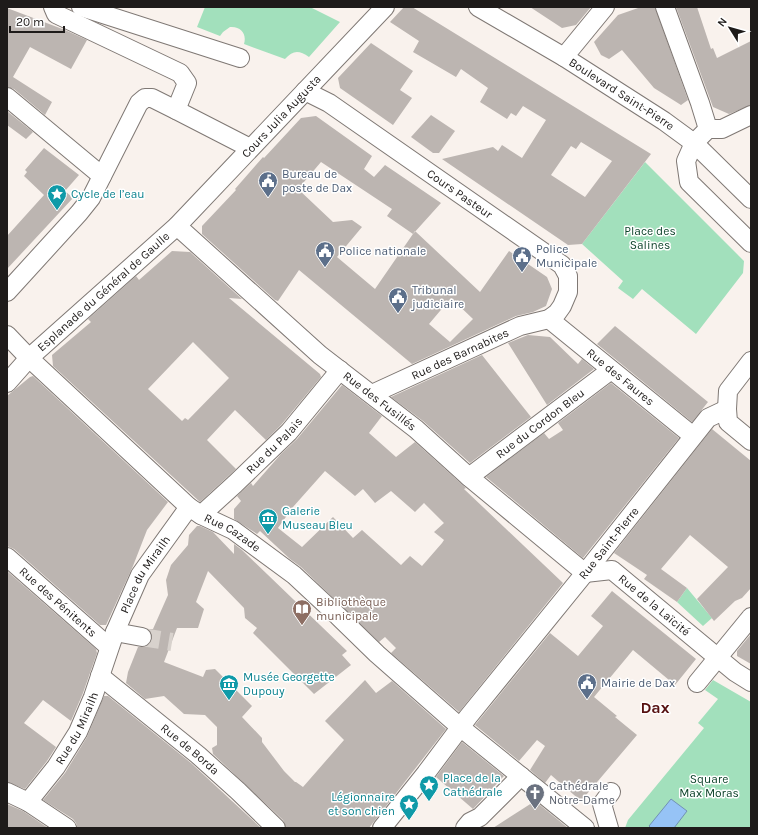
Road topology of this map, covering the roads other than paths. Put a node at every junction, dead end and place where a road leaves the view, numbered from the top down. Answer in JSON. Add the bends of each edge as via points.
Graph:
{"nodes":[{"id":1,"x":53,"y":7,"type":"edge"},
{"id":2,"x":81,"y":7,"type":"edge"},
{"id":3,"x":385,"y":7,"type":"edge"},
{"id":4,"x":478,"y":7,"type":"edge"},
{"id":5,"x":605,"y":7,"type":"edge"},
{"id":6,"x":665,"y":7,"type":"edge"},
{"id":7,"x":564,"y":57,"type":"junction"},
{"id":8,"x":240,"y":58,"type":"dead end"},
{"id":9,"x":305,"y":91,"type":"junction"},
{"id":10,"x":7,"y":97,"type":"edge"},
{"id":11,"x":176,"y":110,"type":"junction"},
{"id":12,"x":751,"y":115,"type":"edge"},
{"id":13,"x":715,"y":129,"type":"junction"},
{"id":14,"x":694,"y":143,"type":"junction"},
{"id":15,"x":250,"y":148,"type":"junction"},
{"id":16,"x":102,"y":176,"type":"junction"},
{"id":17,"x":751,"y":199,"type":"edge"},
{"id":18,"x":177,"y":226,"type":"junction"},
{"id":19,"x":751,"y":244,"type":"edge"},
{"id":20,"x":7,"y":292,"type":"edge"},
{"id":21,"x":549,"y":319,"type":"junction"},
{"id":22,"x":7,"y":335,"type":"edge"},
{"id":23,"x":29,"y":358,"type":"junction"},
{"id":24,"x":751,"y":361,"type":"edge"},
{"id":25,"x":340,"y":370,"type":"junction"},
{"id":26,"x":611,"y":370,"type":"junction"},
{"id":27,"x":7,"y":383,"type":"edge"},
{"id":28,"x":372,"y":394,"type":"junction"},
{"id":29,"x":726,"y":408,"type":"junction"},
{"id":30,"x":693,"y":436,"type":"junction"},
{"id":31,"x":751,"y":441,"type":"edge"},
{"id":32,"x":469,"y":477,"type":"junction"},
{"id":33,"x":195,"y":511,"type":"junction"},
{"id":34,"x":7,"y":557,"type":"edge"},
{"id":35,"x":585,"y":573,"type":"junction"},
{"id":36,"x":751,"y":616,"type":"edge"},
{"id":37,"x":142,"y":637,"type":"tunnel mouth"},
{"id":38,"x":112,"y":639,"type":"junction"},
{"id":39,"x":718,"y":657,"type":"junction"},
{"id":40,"x":100,"y":676,"type":"junction"},
{"id":41,"x":751,"y":682,"type":"edge"},
{"id":42,"x":697,"y":683,"type":"dead end"},
{"id":43,"x":460,"y":727,"type":"junction"},
{"id":44,"x":521,"y":776,"type":"junction"},
{"id":45,"x":7,"y":792,"type":"edge"},
{"id":46,"x":612,"y":792,"type":"dead end"},
{"id":47,"x":28,"y":802,"type":"junction"},
{"id":48,"x":67,"y":828,"type":"edge"},
{"id":49,"x":276,"y":828,"type":"edge"},
{"id":50,"x":382,"y":828,"type":"edge"},
{"id":51,"x":465,"y":828,"type":"edge"},
{"id":52,"x":585,"y":828,"type":"edge"},
{"id":53,"x":609,"y":828,"type":"edge"}],
"edges":[{"from":1,"to":11,"type":"street","via":[[56,14],[180,74],[187,83]]},
{"from":2,"to":8,"type":"street"},
{"from":3,"to":9,"type":"street","name":"Cours Julia Augusta"},
{"from":4,"to":7,"type":"street","name":"Boulevard Saint-Pierre"},
{"from":5,"to":7,"type":"street"},
{"from":6,"to":13,"type":"street","via":[[700,103]]},
{"from":7,"to":14,"type":"street","name":"Boulevard Saint-Pierre"},
{"from":9,"to":15,"type":"street","name":"Cours Julia Augusta"},
{"from":9,"to":21,"type":"street","name":"Cours Pasteur","via":[[329,103],[562,265],[568,276],[568,292],[559,309]]},
{"from":10,"to":16,"type":"street"},
{"from":11,"to":15,"type":"street"},
{"from":11,"to":16,"type":"street","via":[[152,98],[145,98],[139,103]]},
{"from":12,"to":13,"type":"street"},
{"from":13,"to":14,"type":"street"},
{"from":14,"to":17,"type":"street","name":"Boulevard Saint-Pierre"},
{"from":14,"to":19,"type":"street","via":[[686,161],[689,182]]},
{"from":15,"to":18,"type":"street","name":"Cours Julia Augusta"},
{"from":16,"to":20,"type":"street","via":[[79,213]]},
{"from":18,"to":23,"type":"street","name":"Esplanade du Général de Gaulle"},
{"from":18,"to":25,"type":"street","name":"Rue des Fusillés","via":[[320,355]]},
{"from":21,"to":26,"type":"street","name":"Rue des Faures"},
{"from":21,"to":28,"type":"street","name":"Rue des Barnabites","via":[[520,326]]},
{"from":22,"to":23,"type":"street","name":"Rue Cazade"},
{"from":23,"to":27,"type":"street","name":"Esplanade du Général de Gaulle"},
{"from":23,"to":33,"type":"street","name":"Rue Cazade"},
{"from":24,"to":29,"type":"street","via":[[728,391]]},
{"from":25,"to":28,"type":"street","name":"Rue des Fusillés"},
{"from":25,"to":33,"type":"street","name":"Rue du Palais","via":[[289,432],[235,484]]},
{"from":26,"to":30,"type":"street","name":"Rue des Faures"},
{"from":26,"to":32,"type":"street","name":"Rue du Cordon Bleu"},
{"from":28,"to":32,"type":"street","name":"Rue des Fusillés","via":[[416,429]]},
{"from":29,"to":30,"type":"street","name":"Rue Saint-Pierre","via":[[708,418]]},
{"from":29,"to":31,"type":"street","via":[[728,422]]},
{"from":30,"to":35,"type":"street","name":"Rue Saint-Pierre"},
{"from":32,"to":35,"type":"street","name":"Rue des Fusillés"},
{"from":33,"to":38,"type":"street","name":"Place du Mirailh","via":[[140,575]]},
{"from":33,"to":43,"type":"street","name":"Rue Cazade","via":[[233,530],[294,575],[377,654]]},
{"from":34,"to":38,"type":"street","name":"Rue des Pénitents"},
{"from":35,"to":39,"type":"street","name":"Rue de la Laïcité","via":[[612,570]]},
{"from":35,"to":43,"type":"street","name":"Rue Saint-Pierre"},
{"from":36,"to":39,"type":"street"},
{"from":37,"to":38,"type":"street"},
{"from":38,"to":40,"type":"street","name":"Rue du Mirailh"},
{"from":39,"to":41,"type":"street","name":"Rue de la Laïcité"},
{"from":39,"to":42,"type":"street"},
{"from":40,"to":47,"type":"street","name":"Rue du Mirailh","via":[[78,732]]},
{"from":40,"to":49,"type":"street","name":"Rue de Borda","via":[[198,755]]},
{"from":43,"to":44,"type":"street","name":"Rue Cazade"},
{"from":43,"to":50,"type":"street","name":"Rue Saint-Pierre"},
{"from":44,"to":51,"type":"street","via":[[480,817]]},
{"from":44,"to":52,"type":"street","name":"Rue Cazade"},
{"from":45,"to":47,"type":"street"},
{"from":46,"to":53,"type":"street","via":[[602,804]]},
{"from":47,"to":48,"type":"street"}]}
